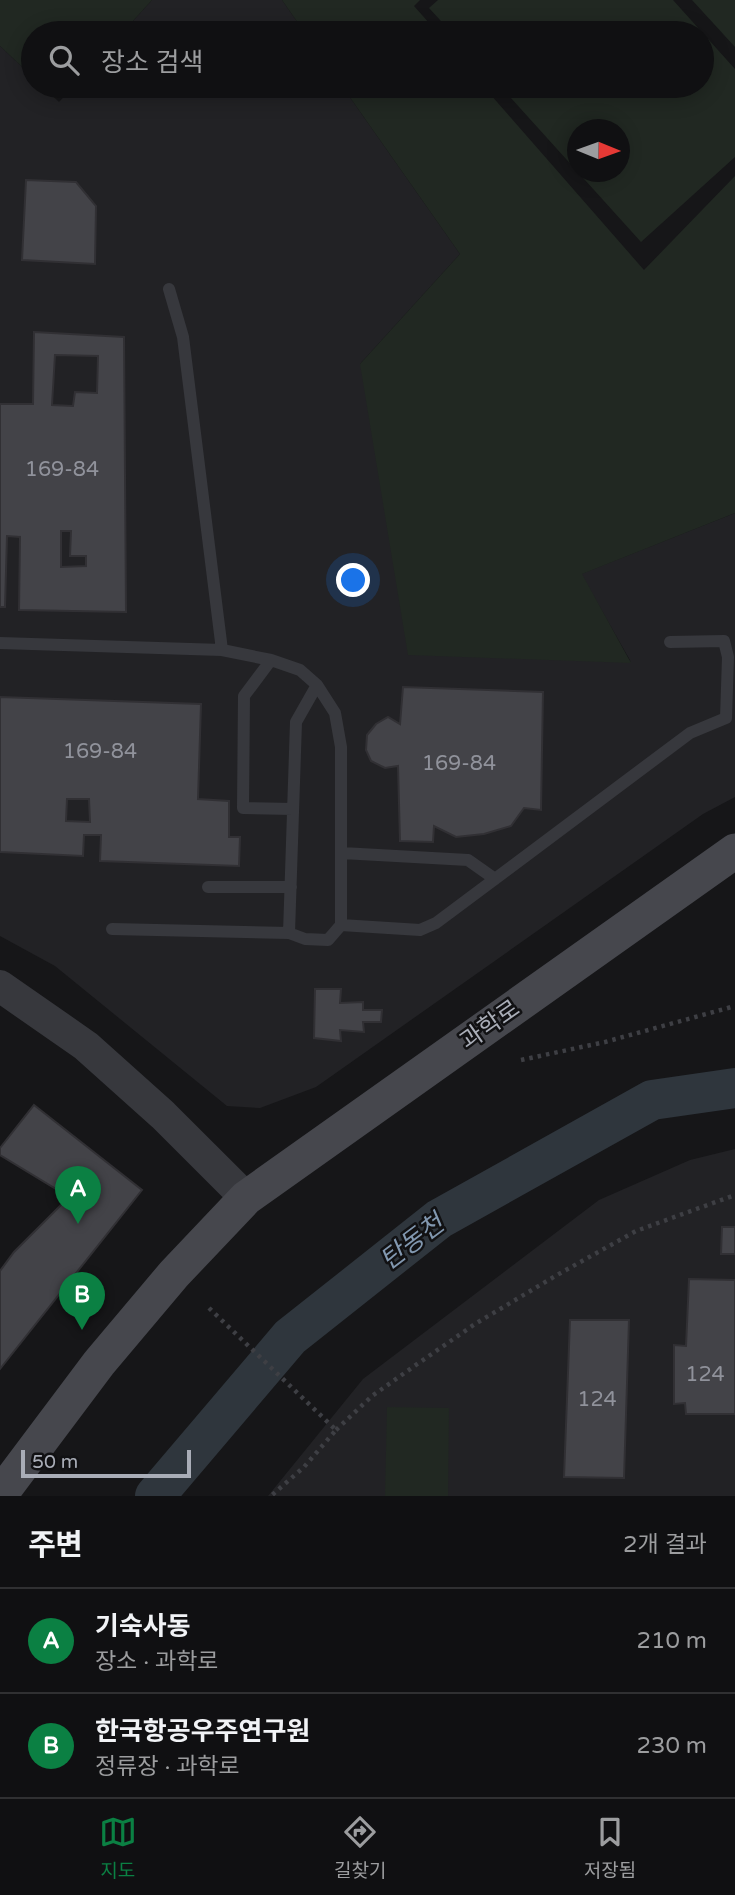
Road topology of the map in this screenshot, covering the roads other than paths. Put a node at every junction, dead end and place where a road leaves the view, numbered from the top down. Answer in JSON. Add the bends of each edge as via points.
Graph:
{"nodes":[{"id":1,"x":169,"y":289,"type":"dead end"},
{"id":2,"x":670,"y":642,"type":"dead end"},
{"id":3,"x":0,"y":643,"type":"edge"},
{"id":4,"x":222,"y":650,"type":"junction"},
{"id":5,"x":271,"y":660,"type":"junction"},
{"id":6,"x":317,"y":684,"type":"junction"},
{"id":7,"x":293,"y":809,"type":"junction"},
{"id":8,"x":735,"y":851,"type":"edge"},
{"id":9,"x":342,"y":853,"type":"junction"},
{"id":10,"x":495,"y":879,"type":"junction"},
{"id":11,"x":208,"y":887,"type":"dead end"},
{"id":12,"x":291,"y":887,"type":"junction"},
{"id":13,"x":341,"y":925,"type":"junction"},
{"id":14,"x":112,"y":929,"type":"dead end"},
{"id":15,"x":289,"y":933,"type":"junction"},
{"id":16,"x":0,"y":986,"type":"edge"},
{"id":17,"x":246,"y":1198,"type":"junction"},
{"id":18,"x":0,"y":1495,"type":"edge"}],
"edges":[{"from":1,"to":4,"type":"lane","via":[[183,337]]},
{"from":2,"to":10,"type":"lane","via":[[724,641],[728,657],[726,718],[690,733]]},
{"from":3,"to":4,"type":"lane"},
{"from":4,"to":5,"type":"lane"},
{"from":5,"to":6,"type":"lane","via":[[300,670]]},
{"from":5,"to":7,"type":"lane","via":[[244,696],[243,808]]},
{"from":6,"to":7,"type":"lane","via":[[296,722]]},
{"from":6,"to":9,"type":"lane","via":[[335,713],[341,747]]},
{"from":7,"to":12,"type":"lane"},
{"from":8,"to":17,"type":"main road","name":"과학로"},
{"from":9,"to":10,"type":"lane","via":[[468,860]]},
{"from":9,"to":13,"type":"lane"},
{"from":10,"to":13,"type":"lane","via":[[420,930]]},
{"from":11,"to":12,"type":"lane"},
{"from":12,"to":15,"type":"lane"},
{"from":13,"to":15,"type":"lane","via":[[328,940]]},
{"from":14,"to":15,"type":"lane"},
{"from":16,"to":17,"type":"street","via":[[86,1046]]},
{"from":17,"to":18,"type":"main road","name":"과학로","via":[[107,1353]]}]}
